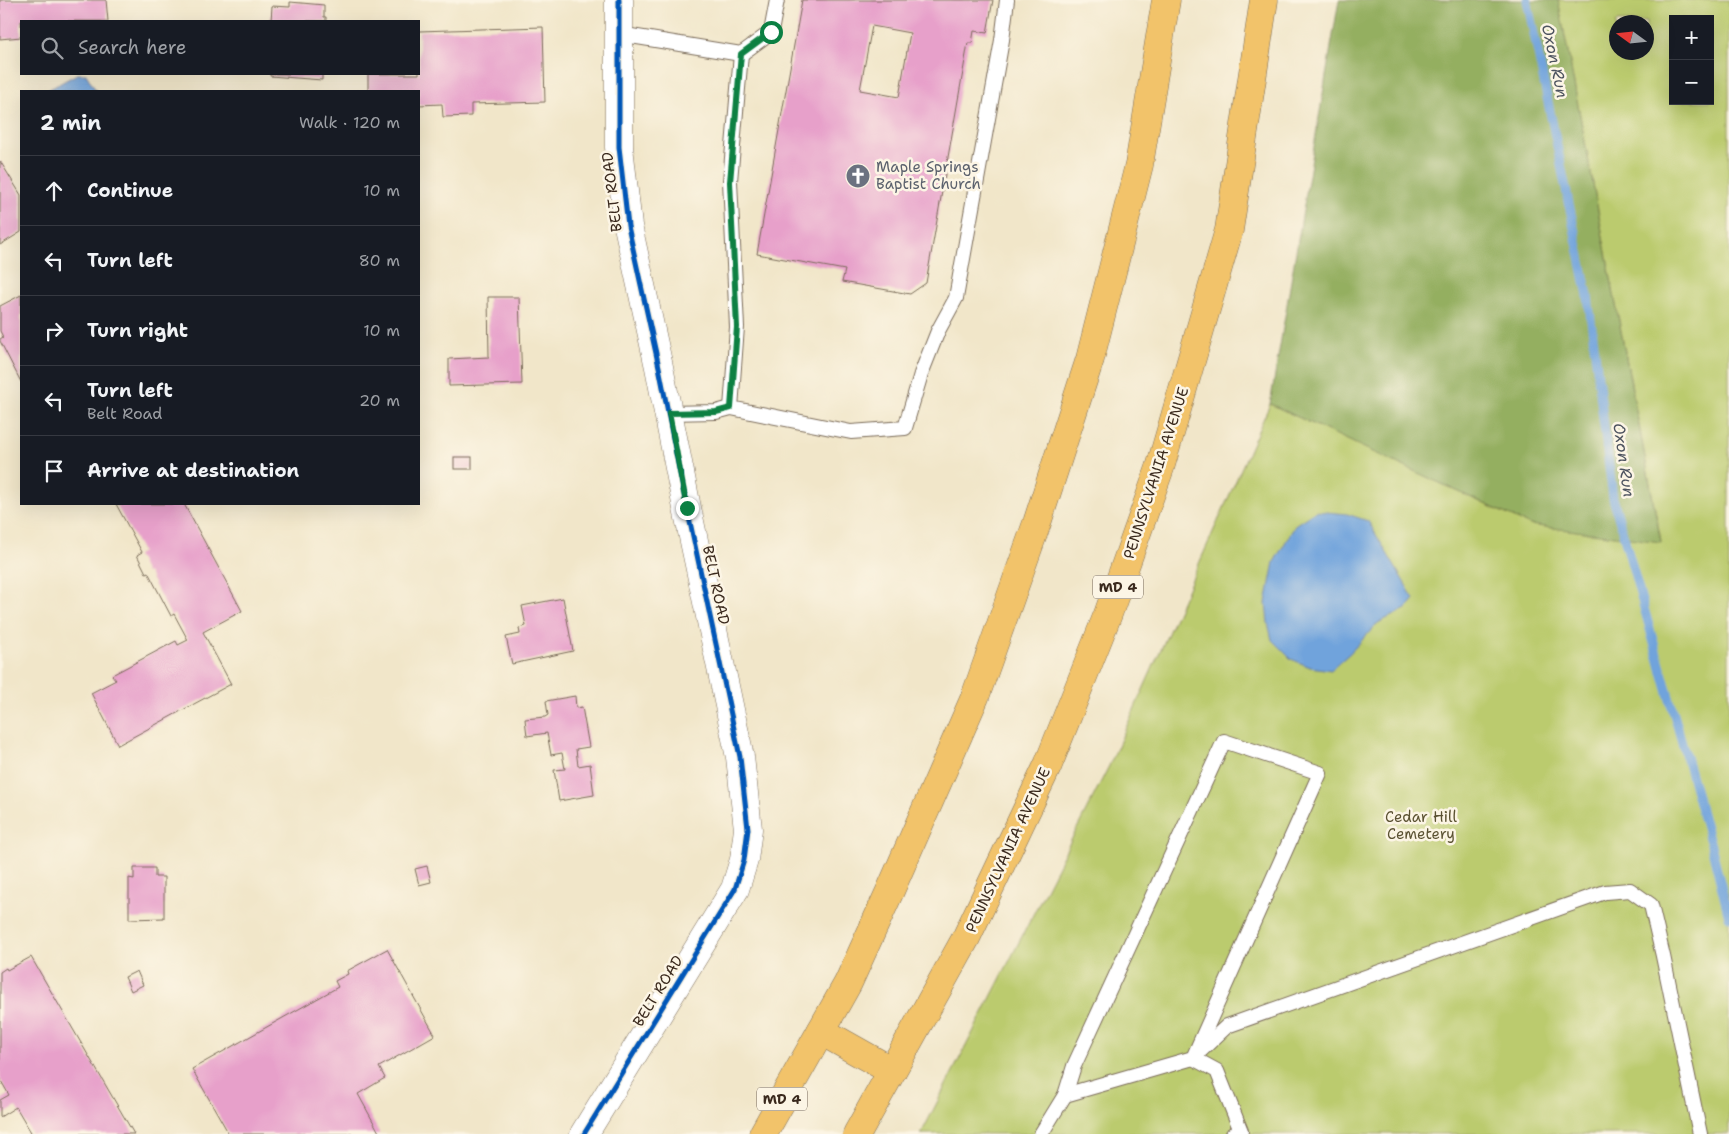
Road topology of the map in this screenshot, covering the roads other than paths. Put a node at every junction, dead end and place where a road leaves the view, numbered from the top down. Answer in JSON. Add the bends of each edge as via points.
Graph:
{"nodes":[{"id":1,"x":619,"y":0,"type":"edge"},
{"id":2,"x":777,"y":0,"type":"edge"},
{"id":3,"x":1007,"y":0,"type":"edge"},
{"id":4,"x":1166,"y":0,"type":"edge"},
{"id":5,"x":1264,"y":0,"type":"edge"},
{"id":6,"x":619,"y":34,"type":"junction"},
{"id":7,"x":741,"y":54,"type":"junction"},
{"id":8,"x":731,"y":408,"type":"junction"},
{"id":9,"x":669,"y":413,"type":"junction"},
{"id":10,"x":821,"y":1031,"type":"junction"},
{"id":11,"x":1193,"y":1058,"type":"junction"},
{"id":12,"x":892,"y":1070,"type":"junction"},
{"id":13,"x":1064,"y":1095,"type":"junction"},
{"id":14,"x":584,"y":1134,"type":"edge"},
{"id":15,"x":762,"y":1134,"type":"edge"},
{"id":16,"x":857,"y":1134,"type":"edge"},
{"id":17,"x":1041,"y":1134,"type":"edge"},
{"id":18,"x":1233,"y":1134,"type":"edge"},
{"id":19,"x":1700,"y":1134,"type":"edge"}],
"edges":[{"from":1,"to":6,"type":"street","name":"BELT ROAD"},
{"from":2,"to":7,"type":"lane","via":[[771,32]]},
{"from":3,"to":8,"type":"lane","via":[[956,298],[938,331],[921,374],[905,428],[851,432]]},
{"from":4,"to":10,"type":"highway","number":"MD 4","via":[[1139,165],[1090,359],[1037,523],[975,697],[856,966]]},
{"from":5,"to":12,"type":"highway","name":"PENNSYLVANIA AVENUE","number":"MD 4","via":[[1228,230],[1160,468],[1108,614],[1048,765],[966,938]]},
{"from":6,"to":7,"type":"lane"},
{"from":6,"to":9,"type":"street","name":"BELT ROAD","via":[[620,146],[628,226]]},
{"from":7,"to":8,"type":"lane","via":[[730,182],[737,327]]},
{"from":8,"to":9,"type":"lane","via":[[716,412]]},
{"from":9,"to":14,"type":"street","name":"BELT ROAD","via":[[740,757],[747,846],[736,889]]},
{"from":10,"to":12,"type":"highway"},
{"from":10,"to":15,"type":"highway","number":"MD 4"},
{"from":11,"to":13,"type":"lane"},
{"from":11,"to":13,"type":"lane","via":[[1320,773],[1224,741],[1074,1066]]},
{"from":11,"to":18,"type":"lane","via":[[1217,1072],[1241,1131]]},
{"from":11,"to":19,"type":"lane","via":[[1227,1026],[1605,892],[1630,890],[1651,905]]},
{"from":12,"to":16,"type":"highway","name":"PENNSYLVANIA AVENUE","number":"MD 4"},
{"from":13,"to":17,"type":"lane"}]}
